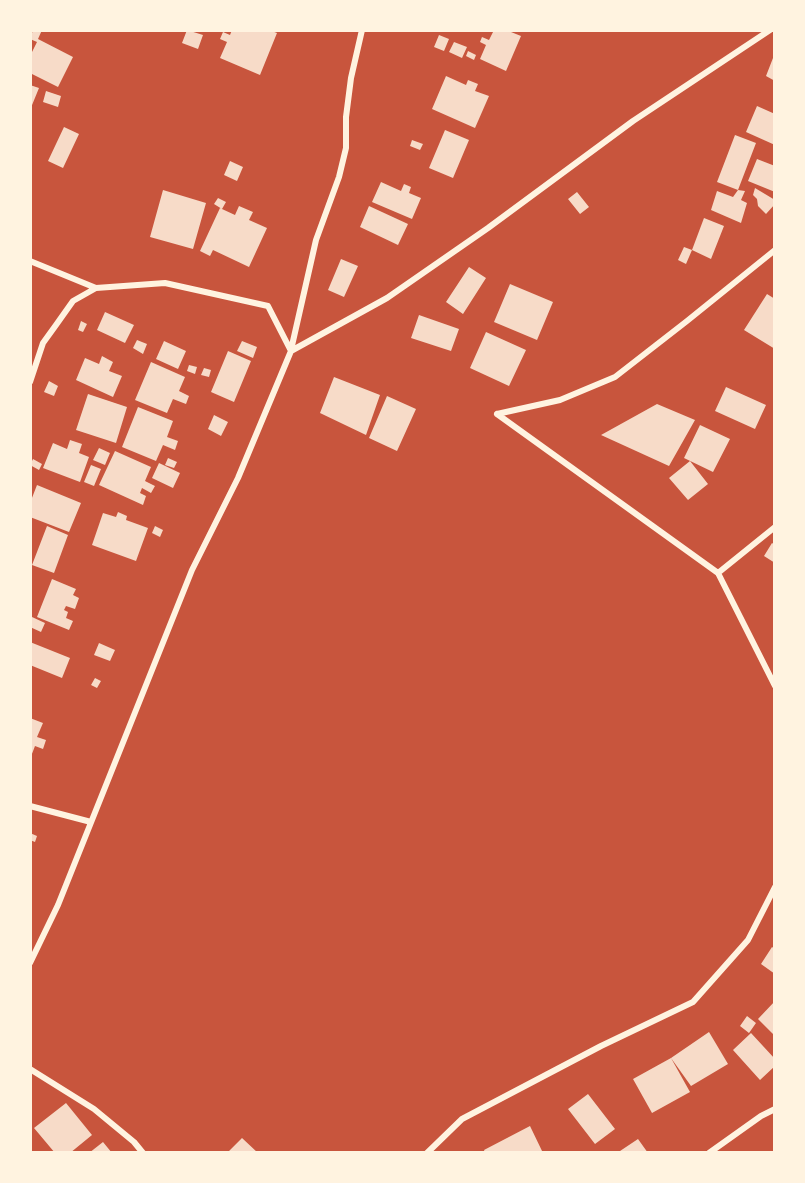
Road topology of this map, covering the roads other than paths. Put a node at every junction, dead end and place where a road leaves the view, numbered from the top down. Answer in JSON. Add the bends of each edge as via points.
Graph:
{"nodes":[{"id":1,"x":362,"y":30,"type":"edge"},
{"id":2,"x":770,"y":30,"type":"edge"},
{"id":3,"x":775,"y":250,"type":"edge"},
{"id":4,"x":30,"y":261,"type":"edge"},
{"id":5,"x":96,"y":288,"type":"junction"},
{"id":6,"x":291,"y":351,"type":"junction"},
{"id":7,"x":30,"y":382,"type":"edge"},
{"id":8,"x":775,"y":527,"type":"edge"},
{"id":9,"x":718,"y":573,"type":"junction"},
{"id":10,"x":775,"y":686,"type":"edge"},
{"id":11,"x":30,"y":806,"type":"edge"},
{"id":12,"x":91,"y":822,"type":"junction"},
{"id":13,"x":775,"y":887,"type":"edge"},
{"id":14,"x":30,"y":963,"type":"edge"},
{"id":15,"x":30,"y":1069,"type":"edge"},
{"id":16,"x":775,"y":1109,"type":"edge"},
{"id":17,"x":143,"y":1153,"type":"edge"},
{"id":18,"x":427,"y":1153,"type":"edge"},
{"id":19,"x":709,"y":1153,"type":"edge"}],
"edges":[{"from":1,"to":6,"type":"street","via":[[351,78],[346,148],[316,240]]},
{"from":2,"to":6,"type":"street","via":[[633,121],[387,298]]},
{"from":3,"to":9,"type":"street","via":[[615,376],[560,400],[497,414]]},
{"from":4,"to":5,"type":"street"},
{"from":5,"to":6,"type":"street","via":[[165,283],[268,306]]},
{"from":5,"to":7,"type":"street","via":[[73,301],[43,343]]},
{"from":6,"to":12,"type":"street","via":[[238,478],[192,570]]},
{"from":8,"to":9,"type":"street"},
{"from":9,"to":10,"type":"street"},
{"from":11,"to":12,"type":"street"},
{"from":12,"to":14,"type":"street"},
{"from":13,"to":18,"type":"street","via":[[748,940],[693,1002],[462,1119]]},
{"from":15,"to":17,"type":"street","via":[[94,1109]]},
{"from":16,"to":19,"type":"street"}]}
